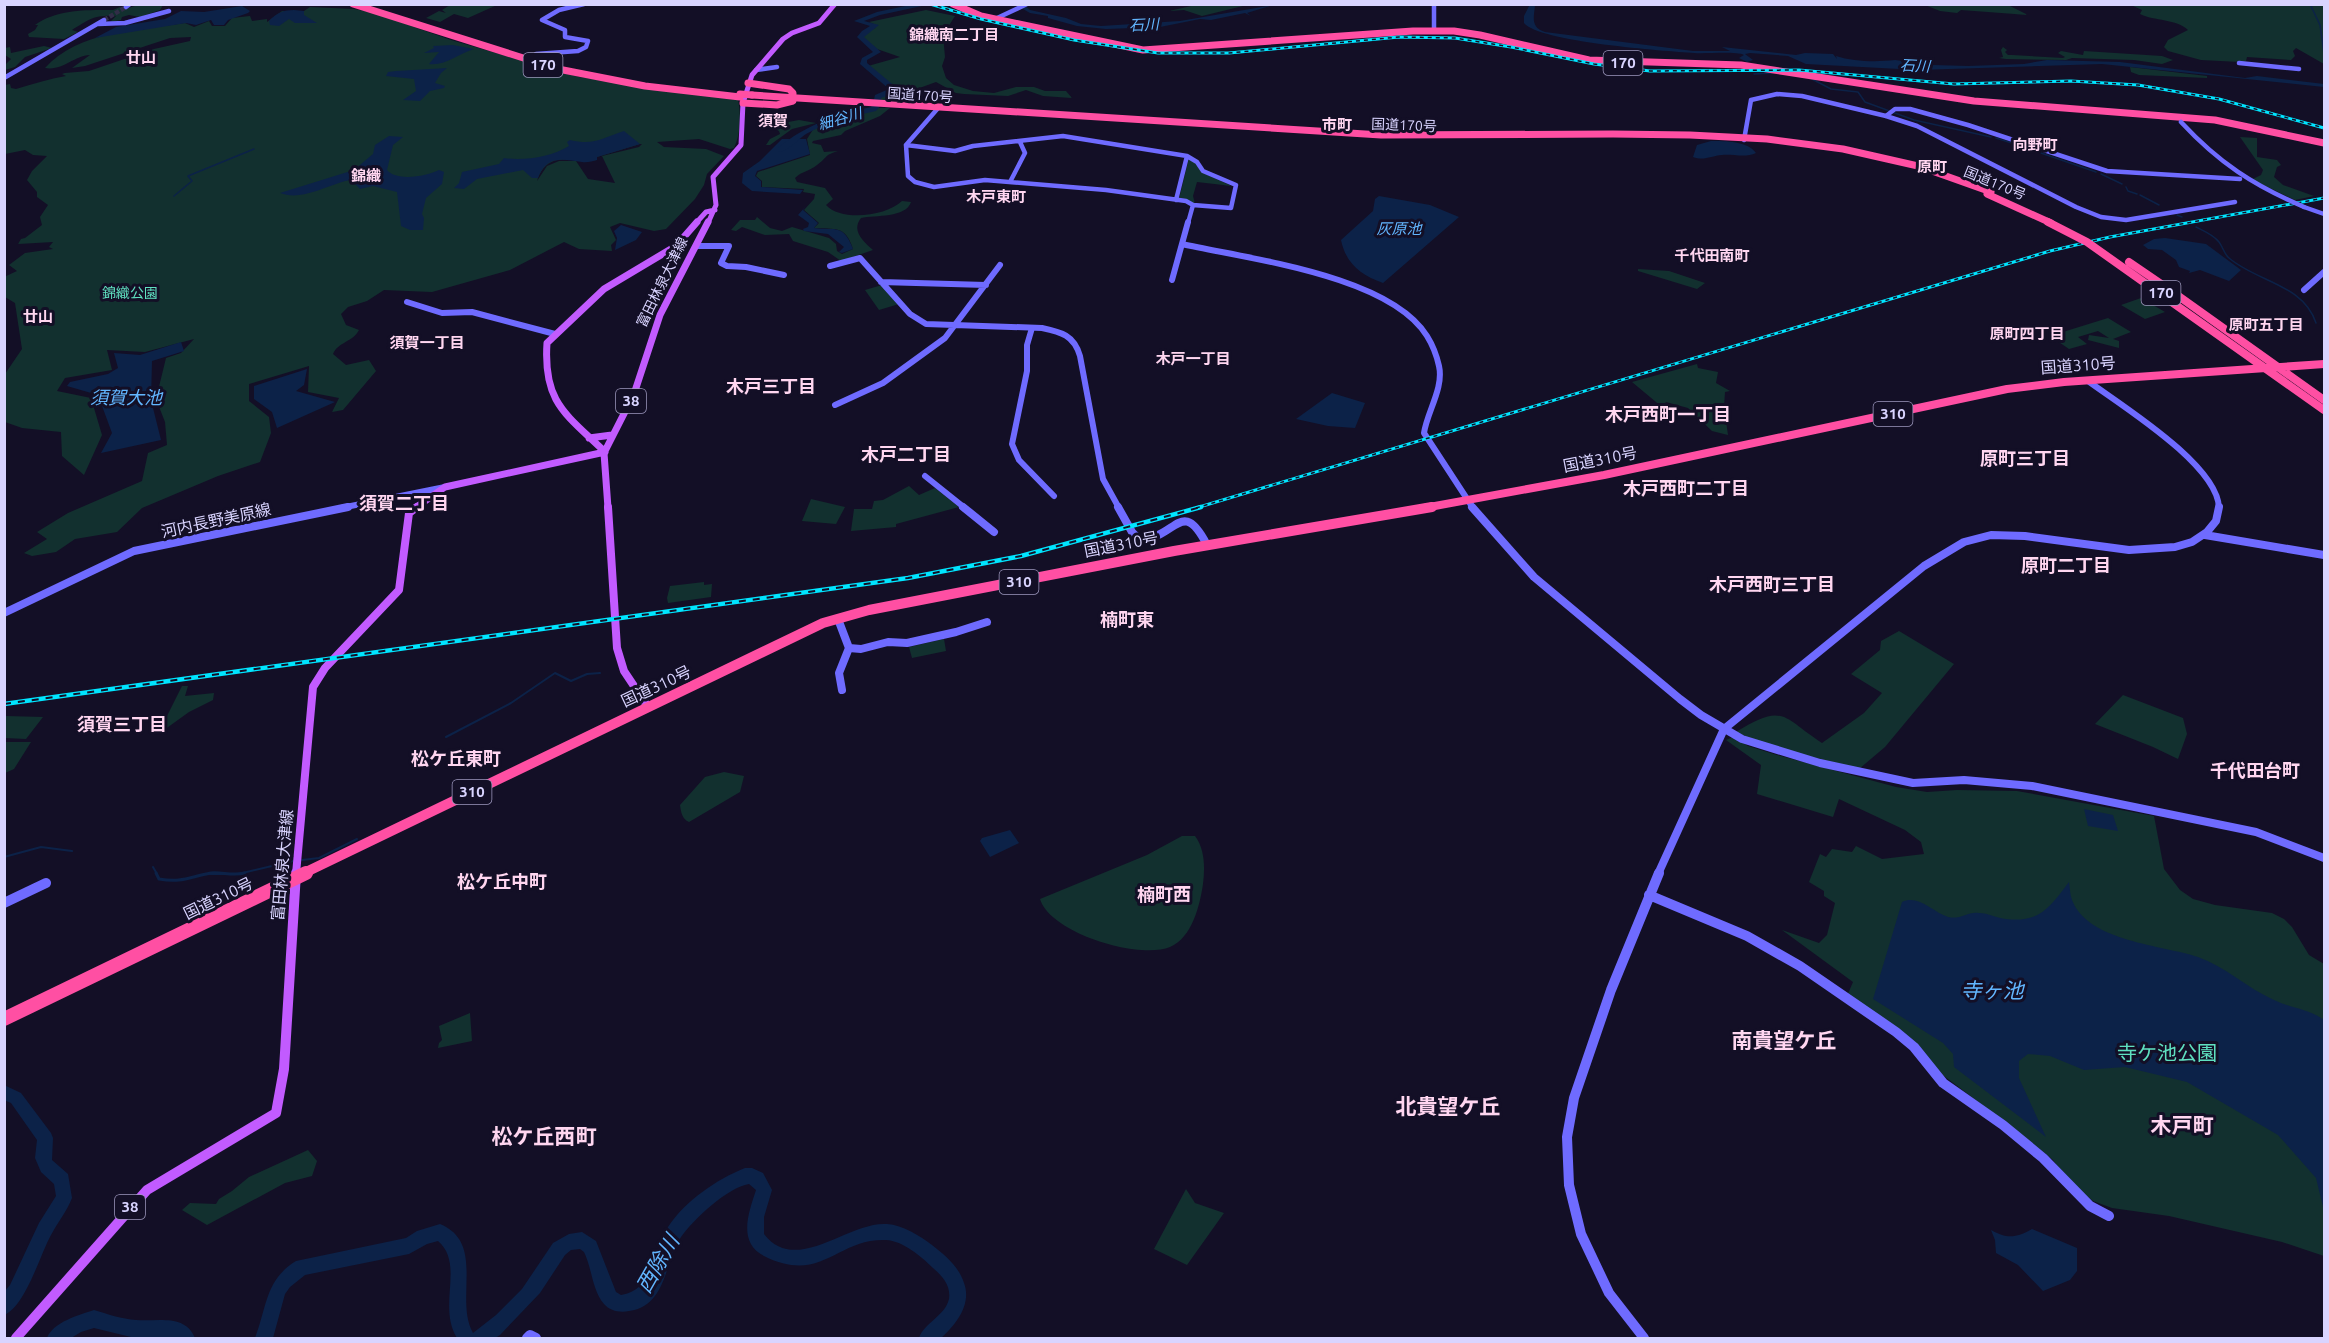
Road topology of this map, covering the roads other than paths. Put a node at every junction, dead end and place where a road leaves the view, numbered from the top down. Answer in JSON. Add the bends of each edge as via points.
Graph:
{"nodes":[{"id":1,"x":353,"y":4,"type":"edge"},
{"id":2,"x":362,"y":4,"type":"edge"},
{"id":3,"x":584,"y":4,"type":"edge"},
{"id":4,"x":835,"y":4,"type":"edge"},
{"id":5,"x":953,"y":4,"type":"edge"},
{"id":6,"x":1027,"y":4,"type":"edge"},
{"id":7,"x":1434,"y":4,"type":"edge"},
{"id":8,"x":169,"y":11,"type":"dead end"},
{"id":9,"x":995,"y":19,"type":"junction"},
{"id":10,"x":104,"y":20,"type":"tunnel mouth"},
{"id":11,"x":97,"y":24,"type":"junction"},
{"id":12,"x":1434,"y":30,"type":"junction"},
{"id":13,"x":536,"y":54,"type":"dead end"},
{"id":14,"x":2239,"y":63,"type":"dead end"},
{"id":15,"x":777,"y":67,"type":"dead end"},
{"id":16,"x":2299,"y":69,"type":"dead end"},
{"id":17,"x":756,"y":70,"type":"junction"},
{"id":18,"x":4,"y":78,"type":"edge"},
{"id":19,"x":750,"y":83,"type":"junction"},
{"id":20,"x":793,"y":99,"type":"junction"},
{"id":21,"x":745,"y":100,"type":"junction"},
{"id":22,"x":939,"y":109,"type":"junction"},
{"id":23,"x":1890,"y":113,"type":"junction"},
{"id":24,"x":2179,"y":119,"type":"junction"},
{"id":25,"x":1744,"y":138,"type":"junction"},
{"id":26,"x":1020,"y":142,"type":"junction"},
{"id":27,"x":2325,"y":143,"type":"edge"},
{"id":28,"x":906,"y":145,"type":"junction"},
{"id":29,"x":1187,"y":156,"type":"junction"},
{"id":30,"x":2240,"y":179,"type":"dead end"},
{"id":31,"x":1010,"y":182,"type":"junction"},
{"id":32,"x":1176,"y":200,"type":"junction"},
{"id":33,"x":2235,"y":202,"type":"dead end"},
{"id":34,"x":1193,"y":205,"type":"junction"},
{"id":35,"x":715,"y":210,"type":"junction"},
{"id":36,"x":2325,"y":214,"type":"edge"},
{"id":37,"x":2086,"y":239,"type":"junction"},
{"id":38,"x":1182,"y":244,"type":"junction"},
{"id":39,"x":696,"y":246,"type":"junction"},
{"id":40,"x":1000,"y":265,"type":"dead end"},
{"id":41,"x":830,"y":266,"type":"dead end"},
{"id":42,"x":2325,"y":272,"type":"edge"},
{"id":43,"x":784,"y":275,"type":"dead end"},
{"id":44,"x":1172,"y":280,"type":"dead end"},
{"id":45,"x":881,"y":282,"type":"junction"},
{"id":46,"x":986,"y":285,"type":"junction"},
{"id":47,"x":2304,"y":290,"type":"dead end"},
{"id":48,"x":407,"y":302,"type":"dead end"},
{"id":49,"x":954,"y":327,"type":"junction"},
{"id":50,"x":1032,"y":328,"type":"junction"},
{"id":51,"x":555,"y":334,"type":"junction"},
{"id":52,"x":2325,"y":364,"type":"edge"},
{"id":53,"x":2279,"y":367,"type":"junction"},
{"id":54,"x":2259,"y":369,"type":"junction"},
{"id":55,"x":2088,"y":381,"type":"junction"},
{"id":56,"x":2325,"y":400,"type":"edge"},
{"id":57,"x":835,"y":405,"type":"dead end"},
{"id":58,"x":2325,"y":405,"type":"edge"},
{"id":59,"x":2325,"y":410,"type":"edge"},
{"id":60,"x":2325,"y":415,"type":"edge"},
{"id":61,"x":612,"y":435,"type":"junction"},
{"id":62,"x":589,"y":438,"type":"junction"},
{"id":63,"x":604,"y":452,"type":"junction"},
{"id":64,"x":925,"y":476,"type":"dead end"},
{"id":65,"x":445,"y":487,"type":"junction"},
{"id":66,"x":1054,"y":496,"type":"dead end"},
{"id":67,"x":1466,"y":500,"type":"junction"},
{"id":68,"x":994,"y":532,"type":"dead end"},
{"id":69,"x":2205,"y":535,"type":"junction"},
{"id":70,"x":1207,"y":545,"type":"junction"},
{"id":71,"x":2325,"y":555,"type":"edge"},
{"id":72,"x":4,"y":613,"type":"edge"},
{"id":73,"x":838,"y":619,"type":"junction"},
{"id":74,"x":987,"y":622,"type":"dead end"},
{"id":75,"x":849,"y":648,"type":"junction"},
{"id":76,"x":842,"y":690,"type":"dead end"},
{"id":77,"x":648,"y":707,"type":"junction"},
{"id":78,"x":1724,"y":729,"type":"junction"},
{"id":79,"x":2325,"y":858,"type":"edge"},
{"id":80,"x":297,"y":878,"type":"junction"},
{"id":81,"x":46,"y":883,"type":"dead end"},
{"id":82,"x":1649,"y":895,"type":"junction"},
{"id":83,"x":4,"y":903,"type":"edge"},
{"id":84,"x":6,"y":1016,"type":"edge"},
{"id":85,"x":2109,"y":1216,"type":"dead end"},
{"id":86,"x":16,"y":1338,"type":"edge"},
{"id":87,"x":527,"y":1338,"type":"edge"},
{"id":88,"x":536,"y":1338,"type":"edge"},
{"id":89,"x":1644,"y":1338,"type":"edge"}],
"edges":[{"from":1,"to":21,"type":"highway","number":"170","via":[[558,69]]},
{"from":2,"to":21,"type":"highway","number":"170","via":[[568,69]]},
{"from":3,"to":13,"type":"street","via":[[559,10],[542,20],[565,30],[565,37],[588,41],[586,47]]},
{"from":4,"to":17,"type":"main road","via":[[821,22],[783,39]]},
{"from":5,"to":9,"type":"highway","number":"170"},
{"from":6,"to":9,"type":"street"},
{"from":7,"to":12,"type":"street"},
{"from":8,"to":11,"type":"street","via":[[126,22]]},
{"from":9,"to":12,"type":"highway","number":"170","via":[[1143,50]]},
{"from":10,"to":11,"type":"street"},
{"from":11,"to":18,"type":"street"},
{"from":12,"to":24,"type":"highway","number":"170","via":[[1490,37],[1589,60],[1741,65],[1974,101]]},
{"from":14,"to":16,"type":"street"},
{"from":15,"to":17,"type":"street"},
{"from":17,"to":19,"type":"main road"},
{"from":19,"to":20,"type":"highway","via":[[789,89]]},
{"from":19,"to":21,"type":"main road"},
{"from":20,"to":21,"type":"highway","name":"国道170号","via":[[782,106]]},
{"from":20,"to":22,"type":"highway","name":"国道170号","number":"170"},
{"from":21,"to":35,"type":"main road","via":[[740,147],[713,177]]},
{"from":22,"to":25,"type":"highway","name":"国道170号","number":"170","via":[[1381,135]]},
{"from":22,"to":28,"type":"street"},
{"from":23,"to":25,"type":"street","via":[[1784,93],[1763,95],[1751,99]]},
{"from":23,"to":30,"type":"street","via":[[1910,109],[2107,171]]},
{"from":23,"to":33,"type":"street","via":[[2101,217],[2126,220]]},
{"from":24,"to":27,"type":"highway","number":"170","via":[[2230,122]]},
{"from":24,"to":36,"type":"street","bridge":true,"via":[[2206,150],[2231,170],[2269,192]]},
{"from":25,"to":37,"type":"highway","name":"国道170号","number":"170","bridge":true,"via":[[1860,155],[1929,173],[1989,193]]},
{"from":26,"to":28,"type":"street","via":[[955,151]]},
{"from":26,"to":29,"type":"street","via":[[1069,137]]},
{"from":26,"to":31,"type":"street","via":[[1025,153]]},
{"from":28,"to":31,"type":"street","via":[[908,176],[919,184]]},
{"from":29,"to":32,"type":"street"},
{"from":29,"to":34,"type":"street","via":[[1203,171],[1236,185],[1231,208]]},
{"from":31,"to":32,"type":"street"},
{"from":32,"to":34,"type":"street"},
{"from":34,"to":38,"type":"street"},
{"from":35,"to":39,"type":"main road","name":"富田林泉大津線","number":"38"},
{"from":35,"to":51,"type":"main road","name":"富田林泉大津線","via":[[706,212],[676,246],[604,289]]},
{"from":37,"to":53,"type":"highway","bridge":true,"via":[[2117,254]]},
{"from":37,"to":54,"type":"highway","bridge":true},
{"from":37,"to":58,"type":"highway","name":"国道170号","number":"170","bridge":true},
{"from":37,"to":59,"type":"highway","name":"国道170号","number":"170","bridge":true},
{"from":38,"to":44,"type":"street"},
{"from":38,"to":67,"type":"street","via":[[1363,287],[1418,324],[1435,351],[1440,370],[1440,383],[1424,433]]},
{"from":39,"to":43,"type":"street","via":[[729,246],[721,263]]},
{"from":39,"to":61,"type":"main road","name":"富田林泉大津線","number":"38","via":[[660,315],[634,394]]},
{"from":40,"to":46,"type":"street"},
{"from":41,"to":45,"type":"street","via":[[860,258]]},
{"from":42,"to":47,"type":"street"},
{"from":45,"to":46,"type":"street"},
{"from":45,"to":49,"type":"street","via":[[919,321]]},
{"from":46,"to":49,"type":"street"},
{"from":48,"to":51,"type":"street","via":[[442,313],[472,312]]},
{"from":49,"to":50,"type":"street"},
{"from":49,"to":57,"type":"street","via":[[933,348],[883,383]]},
{"from":50,"to":66,"type":"street","via":[[1012,444],[1019,460]]},
{"from":50,"to":70,"type":"street","via":[[1058,331],[1075,341],[1103,479],[1136,537],[1155,540],[1174,524],[1189,521],[1199,526]]},
{"from":51,"to":62,"type":"main road","via":[[546,350],[552,395]]},
{"from":52,"to":53,"type":"highway","name":"国道310号","number":"310"},
{"from":53,"to":54,"type":"highway","name":"国道310号","number":"310"},
{"from":53,"to":56,"type":"highway"},
{"from":54,"to":55,"type":"highway","name":"国道310号","number":"310"},
{"from":54,"to":60,"type":"highway"},
{"from":55,"to":67,"type":"highway","name":"国道310号","number":"310","via":[[2007,389],[1604,475]]},
{"from":55,"to":69,"type":"street","via":[[2203,472],[2219,503],[2217,520]]},
{"from":61,"to":62,"type":"main road","number":"38"},
{"from":61,"to":63,"type":"main road","name":"富田林泉大津線","number":"38"},
{"from":62,"to":63,"type":"main road"},
{"from":63,"to":65,"type":"main road","name":"富田林泉大津線","number":"38"},
{"from":63,"to":77,"type":"main road","name":"富田林泉大津線","number":"38","via":[[617,648],[624,671]]},
{"from":64,"to":68,"type":"street"},
{"from":65,"to":72,"type":"street","name":"河内長野美原線","via":[[134,551]]},
{"from":65,"to":80,"type":"main road","name":"富田林泉大津線","number":"38","via":[[409,513],[399,590],[314,683]]},
{"from":67,"to":70,"type":"highway","name":"国道310号","number":"310"},
{"from":67,"to":78,"type":"street","via":[[1534,577],[1680,699]]},
{"from":69,"to":71,"type":"street"},
{"from":69,"to":78,"type":"street","via":[[2186,545],[2149,550],[2104,548],[2007,534],[1964,542],[1924,566]]},
{"from":70,"to":73,"type":"highway","name":"国道310号","number":"310"},
{"from":73,"to":75,"type":"street"},
{"from":73,"to":77,"type":"highway","name":"国道310号","number":"310"},
{"from":74,"to":75,"type":"street","via":[[907,643]]},
{"from":75,"to":76,"type":"street","via":[[839,673]]},
{"from":77,"to":80,"type":"highway","name":"国道310号","number":"310"},
{"from":78,"to":79,"type":"street","via":[[1798,756],[1899,781],[1964,780],[2032,786],[2256,832]]},
{"from":78,"to":82,"type":"street"},
{"from":80,"to":84,"type":"highway","name":"国道310号","number":"310"},
{"from":80,"to":86,"type":"main road","name":"富田林泉大津線","number":"38","via":[[284,1069],[276,1113],[147,1190]]},
{"from":81,"to":83,"type":"street"},
{"from":82,"to":85,"type":"street","via":[[1747,936],[1800,966],[1896,1032],[1914,1047],[1943,1083],[2003,1125],[2043,1158],[2090,1206]]},
{"from":82,"to":89,"type":"street","via":[[1574,1098],[1567,1137],[1569,1185],[1581,1234],[1610,1293]]},
{"from":87,"to":88,"type":"street"}]}
